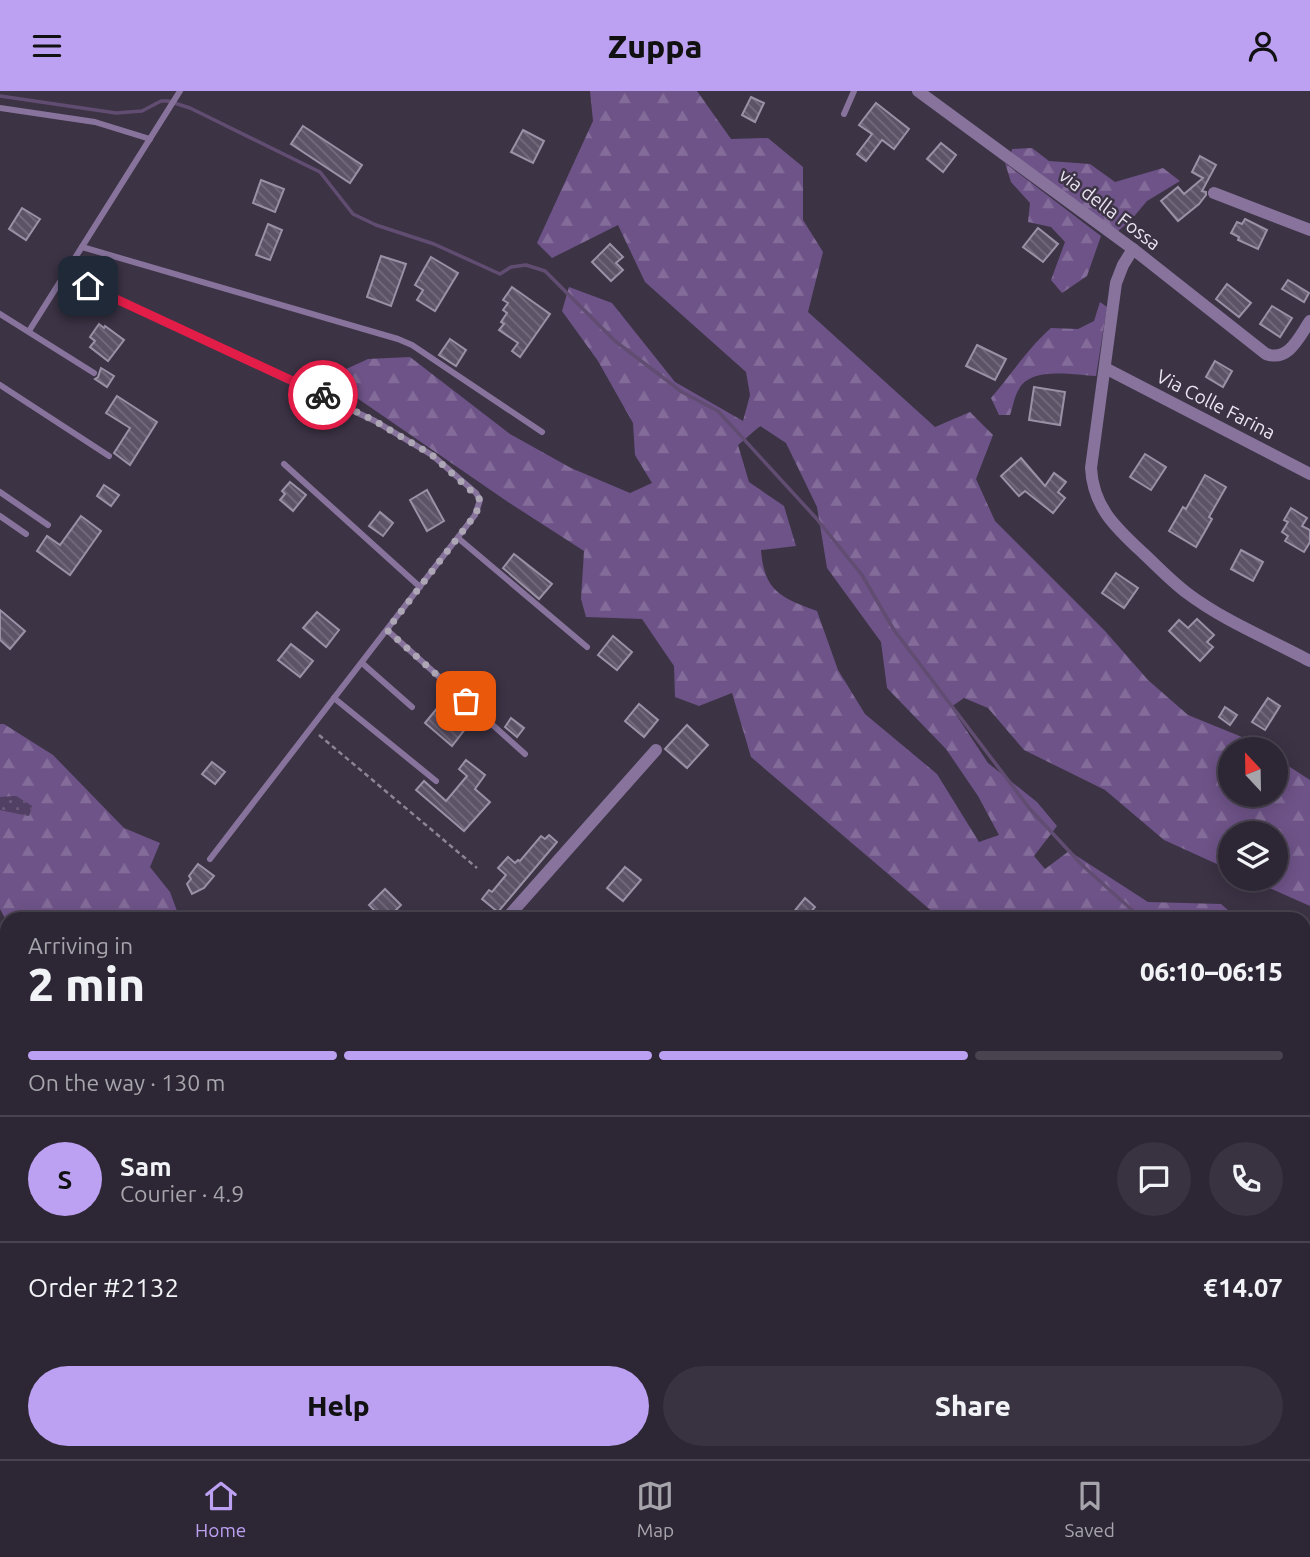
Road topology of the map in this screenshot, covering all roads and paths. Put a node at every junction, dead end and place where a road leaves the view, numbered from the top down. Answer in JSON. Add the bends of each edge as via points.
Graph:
{"nodes":[{"id":1,"x":854,"y":91,"type":"edge"},
{"id":2,"x":918,"y":91,"type":"edge"},
{"id":3,"x":178,"y":93,"type":"edge"},
{"id":4,"x":0,"y":109,"type":"edge"},
{"id":5,"x":844,"y":114,"type":"dead end"},
{"id":6,"x":150,"y":139,"type":"junction"},
{"id":7,"x":1214,"y":193,"type":"dead end"},
{"id":8,"x":1310,"y":230,"type":"edge"},
{"id":9,"x":82,"y":247,"type":"junction"},
{"id":10,"x":1133,"y":249,"type":"junction"},
{"id":11,"x":64,"y":275,"type":"junction"},
{"id":12,"x":0,"y":314,"type":"edge"},
{"id":13,"x":1310,"y":321,"type":"edge"},
{"id":14,"x":29,"y":331,"type":"junction"},
{"id":15,"x":1105,"y":368,"type":"junction"},
{"id":16,"x":94,"y":373,"type":"dead end"},
{"id":17,"x":0,"y":385,"type":"edge"},
{"id":18,"x":542,"y":432,"type":"dead end"},
{"id":19,"x":109,"y":456,"type":"dead end"},
{"id":20,"x":284,"y":464,"type":"dead end"},
{"id":21,"x":1310,"y":474,"type":"edge"},
{"id":22,"x":0,"y":492,"type":"edge"},
{"id":23,"x":0,"y":516,"type":"edge"},
{"id":24,"x":48,"y":525,"type":"dead end"},
{"id":25,"x":26,"y":534,"type":"dead end"},
{"id":26,"x":458,"y":538,"type":"junction"},
{"id":27,"x":420,"y":587,"type":"junction"},
{"id":28,"x":387,"y":630,"type":"junction"},
{"id":29,"x":587,"y":647,"type":"dead end"},
{"id":30,"x":1310,"y":661,"type":"edge"},
{"id":31,"x":362,"y":663,"type":"junction"},
{"id":32,"x":334,"y":698,"type":"junction"},
{"id":33,"x":412,"y":707,"type":"dead end"},
{"id":34,"x":311,"y":729,"type":"junction"},
{"id":35,"x":656,"y":750,"type":"dead end"},
{"id":36,"x":525,"y":754,"type":"dead end"},
{"id":37,"x":436,"y":781,"type":"dead end"},
{"id":38,"x":210,"y":859,"type":"dead end"},
{"id":39,"x":477,"y":868,"type":"dead end"},
{"id":40,"x":512,"y":912,"type":"edge"}],
"edges":[{"from":1,"to":5,"type":"lane"},
{"from":2,"to":10,"type":"street","name":"via della Fossa"},
{"from":3,"to":6,"type":"lane"},
{"from":4,"to":6,"type":"lane","via":[[95,122]]},
{"from":6,"to":9,"type":"lane"},
{"from":7,"to":8,"type":"street"},
{"from":9,"to":11,"type":"lane"},
{"from":9,"to":18,"type":"lane","via":[[398,339]]},
{"from":10,"to":13,"type":"street","name":"via della Fossa","via":[[1266,353],[1278,356],[1290,350]]},
{"from":10,"to":15,"type":"street","via":[[1117,278]]},
{"from":11,"to":14,"type":"lane"},
{"from":11,"to":26,"type":"lane","via":[[329,398],[432,455],[480,501]]},
{"from":12,"to":14,"type":"lane"},
{"from":14,"to":16,"type":"lane"},
{"from":15,"to":21,"type":"street","name":"Via Colle Farina"},
{"from":15,"to":30,"type":"street","via":[[1091,468],[1095,492],[1107,517],[1185,591]]},
{"from":17,"to":19,"type":"lane"},
{"from":20,"to":27,"type":"lane"},
{"from":22,"to":24,"type":"lane"},
{"from":23,"to":25,"type":"lane"},
{"from":26,"to":27,"type":"lane"},
{"from":26,"to":29,"type":"lane"},
{"from":27,"to":28,"type":"lane"},
{"from":28,"to":31,"type":"lane"},
{"from":28,"to":36,"type":"lane"},
{"from":31,"to":32,"type":"lane"},
{"from":31,"to":33,"type":"lane"},
{"from":32,"to":34,"type":"lane"},
{"from":32,"to":37,"type":"lane"},
{"from":34,"to":38,"type":"lane"},
{"from":34,"to":39,"type":"path"},
{"from":35,"to":40,"type":"street"}]}
